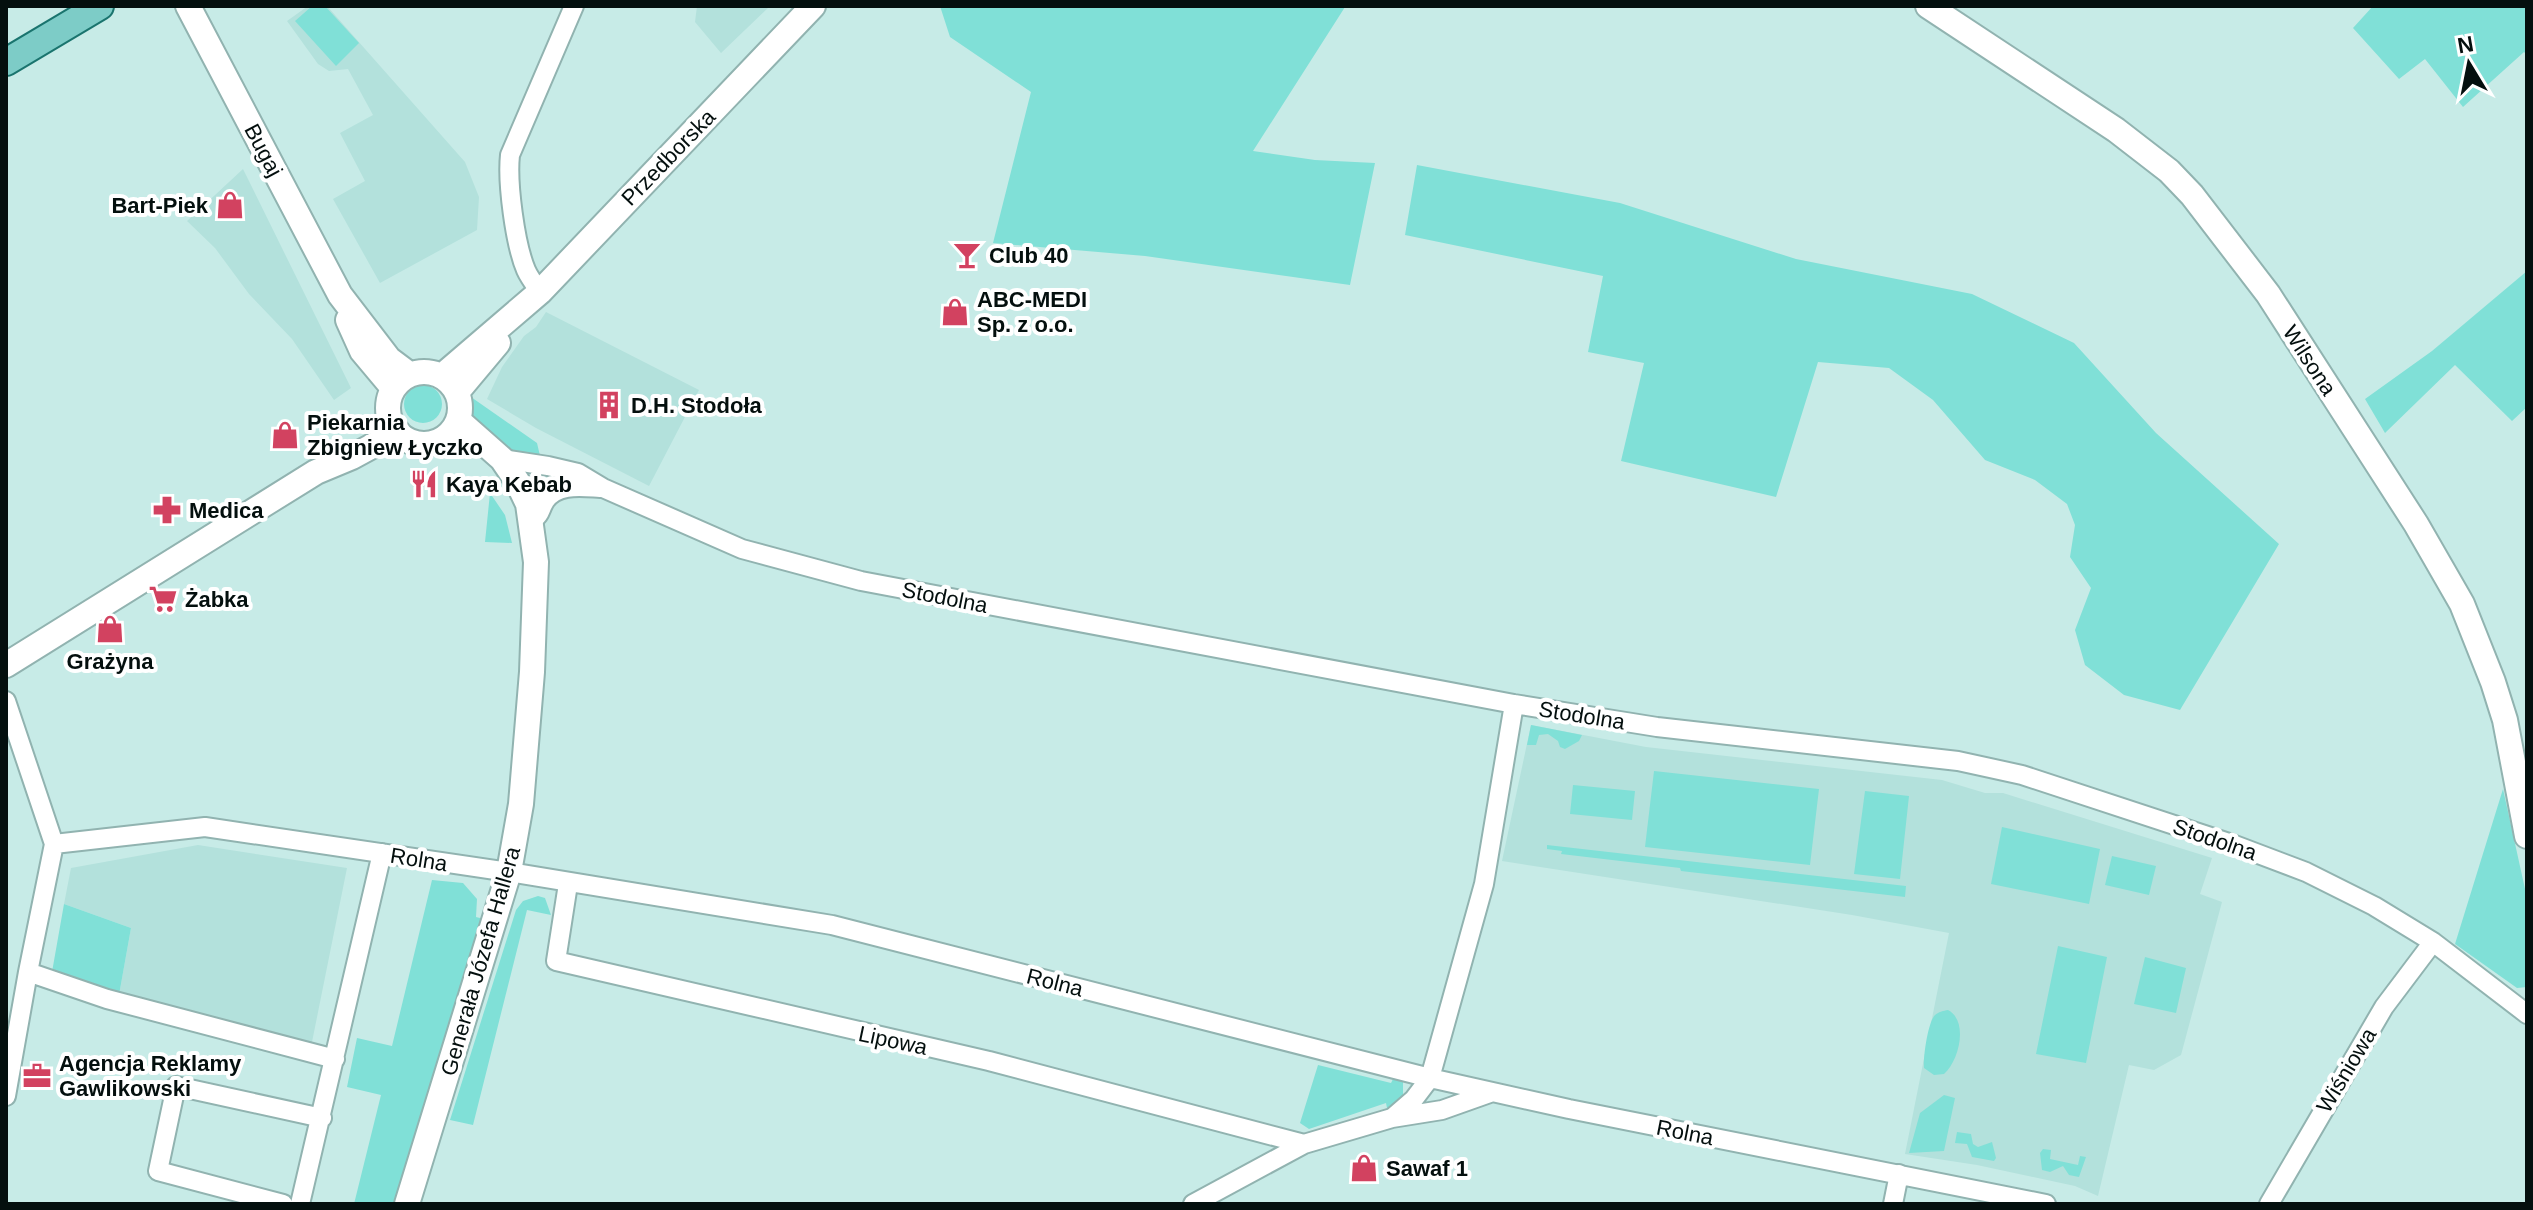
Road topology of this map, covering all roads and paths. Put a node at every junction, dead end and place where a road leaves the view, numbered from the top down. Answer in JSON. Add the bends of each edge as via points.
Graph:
{"nodes":[{"id":1,"x":100,"y":6,"type":"edge"},
{"id":2,"x":188,"y":6,"type":"edge"},
{"id":3,"x":574,"y":6,"type":"edge"},
{"id":4,"x":813,"y":6,"type":"edge"},
{"id":5,"x":1928,"y":6,"type":"edge"},
{"id":6,"x":6,"y":62,"type":"edge"},
{"id":7,"x":531,"y":300,"type":"junction"},
{"id":8,"x":449,"y":384,"type":"junction"},
{"id":9,"x":397,"y":401,"type":"junction"},
{"id":10,"x":451,"y":430,"type":"junction"},
{"id":11,"x":502,"y":459,"type":"junction"},
{"id":12,"x":603,"y":488,"type":"junction"},
{"id":13,"x":531,"y":522,"type":"junction"},
{"id":14,"x":6,"y":665,"type":"edge"},
{"id":15,"x":6,"y":701,"type":"edge"},
{"id":16,"x":1514,"y":704,"type":"junction"},
{"id":17,"x":2527,"y":836,"type":"edge"},
{"id":18,"x":54,"y":844,"type":"junction"},
{"id":19,"x":382,"y":853,"type":"junction"},
{"id":20,"x":509,"y":872,"type":"junction"},
{"id":21,"x":568,"y":884,"type":"junction"},
{"id":22,"x":2433,"y":942,"type":"junction"},
{"id":23,"x":28,"y":972,"type":"junction"},
{"id":24,"x":2523,"y":1006,"type":"edge"},
{"id":25,"x":335,"y":1059,"type":"junction"},
{"id":26,"x":1430,"y":1078,"type":"junction"},
{"id":27,"x":1492,"y":1092,"type":"junction"},
{"id":28,"x":6,"y":1096,"type":"edge"},
{"id":29,"x":322,"y":1118,"type":"junction"},
{"id":30,"x":1392,"y":1118,"type":"junction"},
{"id":31,"x":1304,"y":1144,"type":"junction"},
{"id":32,"x":1899,"y":1174,"type":"junction"},
{"id":33,"x":283,"y":1204,"type":"edge"},
{"id":34,"x":300,"y":1204,"type":"edge"},
{"id":35,"x":407,"y":1204,"type":"edge"},
{"id":36,"x":1193,"y":1204,"type":"edge"},
{"id":37,"x":1893,"y":1204,"type":"edge"},
{"id":38,"x":2046,"y":1204,"type":"edge"},
{"id":39,"x":2269,"y":1204,"type":"edge"}],
"edges":[{"from":1,"to":6,"type":"main road"},
{"from":2,"to":9,"type":"street","name":"Bugaj","via":[[340,295],[351,333]]},
{"from":3,"to":7,"type":"street","via":[[510,155],[508,178]]},
{"from":4,"to":7,"type":"street","name":"Przedborska"},
{"from":5,"to":17,"type":"street","name":"Wilsona","via":[[2169,171],[2268,294],[2462,604],[2505,720]]},
{"from":7,"to":8,"type":"street","name":"Przedborska"},
{"from":8,"to":9,"type":"street","via":[[430,372]]},
{"from":8,"to":10,"type":"street","via":[[460,406]]},
{"from":9,"to":10,"type":"street","via":[[411,442],[424,444]]},
{"from":9,"to":14,"type":"street","via":[[352,457],[316,472]]},
{"from":10,"to":11,"type":"street","name":"Generała Józefa Hallera"},
{"from":10,"to":13,"type":"street"},
{"from":11,"to":12,"type":"street","name":"Stodolna","via":[[570,471]]},
{"from":11,"to":13,"type":"street","name":"Generała Józefa Hallera","via":[[528,504]]},
{"from":12,"to":13,"type":"street","name":"Stodolna","via":[[557,490]]},
{"from":12,"to":16,"type":"street","name":"Stodolna","via":[[742,549],[861,581]]},
{"from":13,"to":20,"type":"street","name":"Generała Józefa Hallera","via":[[536,562],[532,672],[521,804]]},
{"from":15,"to":18,"type":"street"},
{"from":16,"to":22,"type":"street","name":"Stodolna","via":[[1657,727],[1958,761],[2022,775],[2306,872]]},
{"from":16,"to":26,"type":"street","via":[[1484,884]]},
{"from":18,"to":19,"type":"street","name":"Rolna","via":[[205,827]]},
{"from":18,"to":23,"type":"street"},
{"from":19,"to":20,"type":"street","name":"Rolna"},
{"from":19,"to":25,"type":"street"},
{"from":20,"to":21,"type":"street","name":"Rolna"},
{"from":20,"to":35,"type":"street","name":"Generała Józefa Hallera"},
{"from":21,"to":26,"type":"street","name":"Rolna","via":[[832,925]]},
{"from":21,"to":31,"type":"street","name":"Lipowa","via":[[556,961],[989,1061]]},
{"from":22,"to":24,"type":"street","name":"Stodolna"},
{"from":22,"to":39,"type":"street","name":"Wiśniowa","via":[[2384,1007]]},
{"from":23,"to":25,"type":"street","via":[[107,999]]},
{"from":23,"to":28,"type":"street"},
{"from":25,"to":29,"type":"street"},
{"from":26,"to":27,"type":"street","name":"Rolna"},
{"from":26,"to":30,"type":"street"},
{"from":27,"to":30,"type":"street","via":[[1442,1110]]},
{"from":27,"to":32,"type":"street","name":"Rolna"},
{"from":29,"to":33,"type":"street","via":[[176,1086],[158,1171]]},
{"from":29,"to":34,"type":"street"},
{"from":30,"to":31,"type":"street"},
{"from":31,"to":36,"type":"street"},
{"from":32,"to":37,"type":"street"},
{"from":32,"to":38,"type":"street","name":"Rolna"}]}
